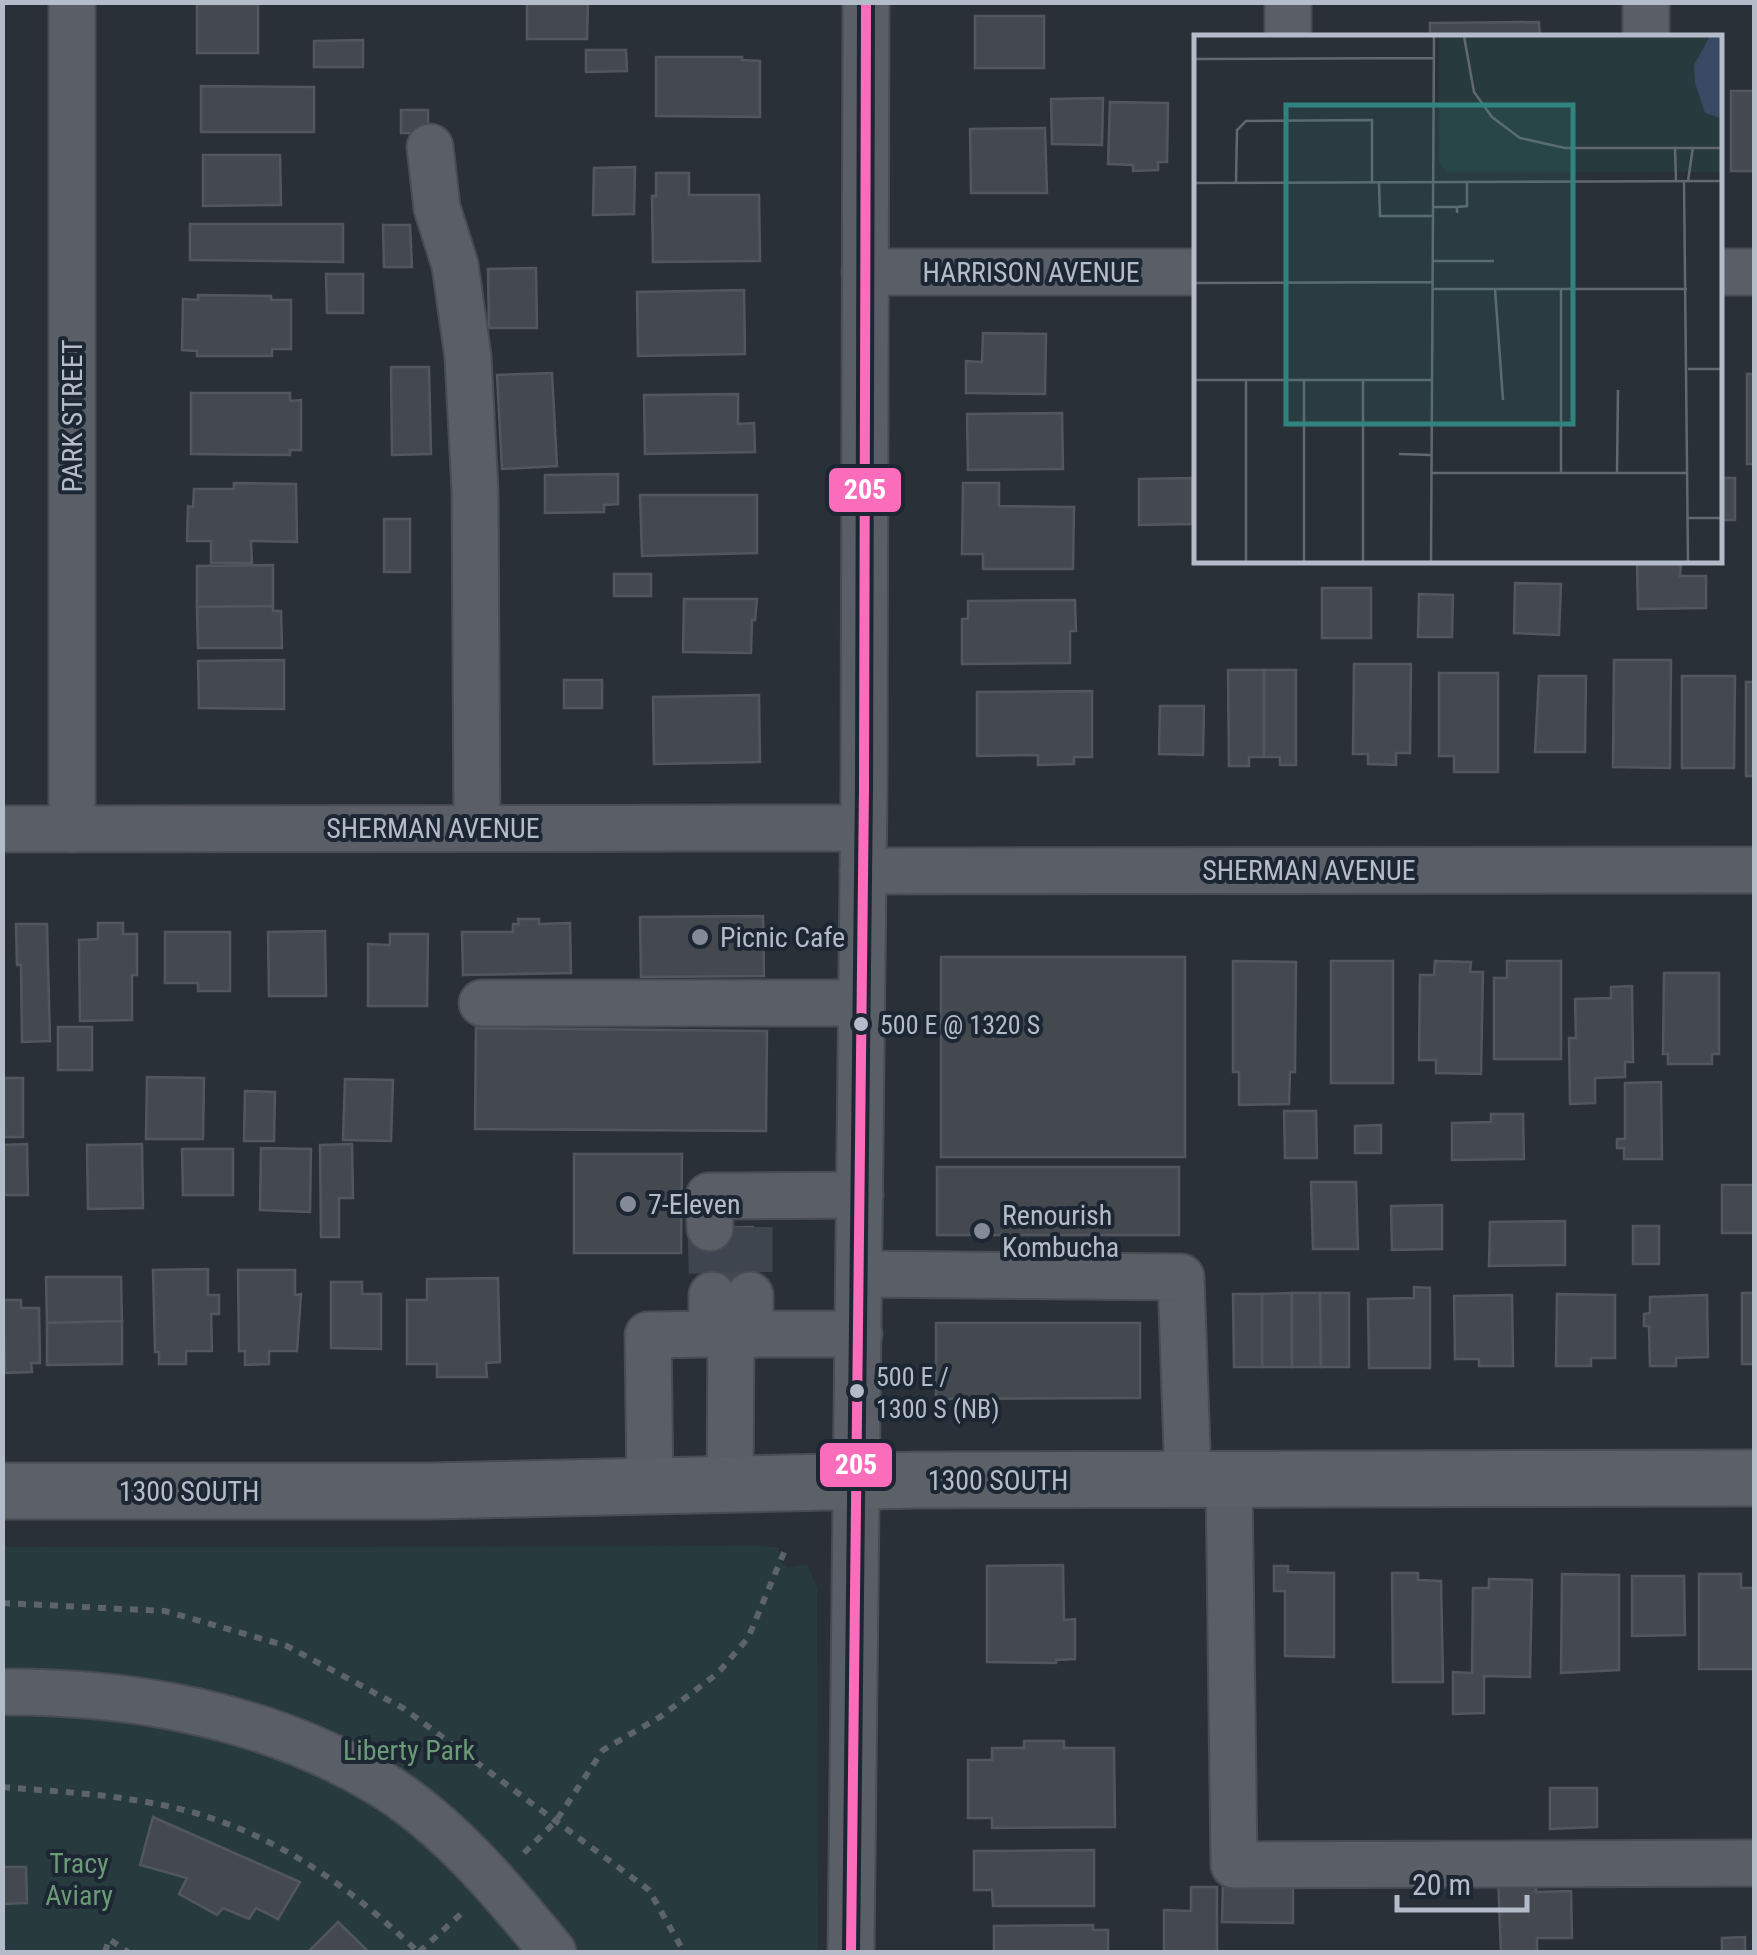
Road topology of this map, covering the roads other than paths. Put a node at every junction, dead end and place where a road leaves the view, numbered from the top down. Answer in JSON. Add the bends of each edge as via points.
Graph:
{"nodes":[{"id":1,"x":72,"y":2,"type":"edge"},
{"id":2,"x":866,"y":2,"type":"edge"},
{"id":3,"x":1288,"y":2,"type":"edge"},
{"id":4,"x":1646,"y":2,"type":"edge"},
{"id":5,"x":1288,"y":35,"type":"edge"},
{"id":6,"x":1646,"y":35,"type":"edge"},
{"id":7,"x":430,"y":147,"type":"dead end"},
{"id":8,"x":865,"y":272,"type":"junction"},
{"id":9,"x":1194,"y":272,"type":"edge"},
{"id":10,"x":1722,"y":272,"type":"edge"},
{"id":11,"x":1754,"y":272,"type":"edge"},
{"id":12,"x":476,"y":828,"type":"junction"},
{"id":13,"x":2,"y":829,"type":"edge"},
{"id":14,"x":72,"y":829,"type":"junction"},
{"id":15,"x":863,"y":850,"type":"junction"},
{"id":16,"x":1754,"y":870,"type":"edge"},
{"id":17,"x":862,"y":1003,"type":"junction"},
{"id":18,"x":482,"y":1004,"type":"dead end"},
{"id":19,"x":860,"y":1195,"type":"junction"},
{"id":20,"x":737,"y":1217,"type":"dead end"},
{"id":21,"x":859,"y":1274,"type":"junction"},
{"id":22,"x":731,"y":1319,"type":"junction"},
{"id":23,"x":859,"y":1334,"type":"junction"},
{"id":24,"x":1754,"y":1478,"type":"edge"},
{"id":25,"x":1208,"y":1479,"type":"junction"},
{"id":26,"x":856,"y":1482,"type":"junction"},
{"id":27,"x":730,"y":1486,"type":"junction"},
{"id":28,"x":650,"y":1487,"type":"junction"},
{"id":29,"x":2,"y":1492,"type":"edge"},
{"id":30,"x":2,"y":1692,"type":"edge"},
{"id":31,"x":1754,"y":1863,"type":"edge"},
{"id":32,"x":553,"y":1952,"type":"edge"},
{"id":33,"x":851,"y":1952,"type":"edge"}],
"edges":[{"from":1,"to":14,"type":"street","name":"PARK STREET"},
{"from":2,"to":8,"type":"street"},
{"from":3,"to":5,"type":"street"},
{"from":4,"to":6,"type":"street"},
{"from":7,"to":12,"type":"street","via":[[468,357],[476,491]]},
{"from":8,"to":9,"type":"street","name":"HARRISON AVENUE"},
{"from":8,"to":15,"type":"street"},
{"from":10,"to":11,"type":"street"},
{"from":12,"to":14,"type":"street","name":"SHERMAN AVENUE"},
{"from":12,"to":15,"type":"street","name":"SHERMAN AVENUE"},
{"from":13,"to":14,"type":"street","name":"SHERMAN AVENUE"},
{"from":15,"to":16,"type":"street","name":"SHERMAN AVENUE"},
{"from":15,"to":17,"type":"street"},
{"from":17,"to":18,"type":"street"},
{"from":17,"to":19,"type":"street"},
{"from":19,"to":20,"type":"street"},
{"from":19,"to":21,"type":"street"},
{"from":21,"to":23,"type":"street"},
{"from":21,"to":25,"type":"street","via":[[1181,1276]]},
{"from":22,"to":23,"type":"street"},
{"from":22,"to":27,"type":"street"},
{"from":22,"to":28,"type":"street","via":[[648,1335]]},
{"from":23,"to":26,"type":"street"},
{"from":24,"to":25,"type":"main road","name":"1300 SOUTH"},
{"from":25,"to":26,"type":"main road","name":"1300 SOUTH"},
{"from":25,"to":31,"type":"street","via":[[1234,1864]]},
{"from":26,"to":27,"type":"main road","name":"1300 SOUTH"},
{"from":26,"to":33,"type":"street"},
{"from":27,"to":28,"type":"main road","name":"1300 SOUTH"},
{"from":28,"to":29,"type":"main road","name":"1300 SOUTH"},
{"from":30,"to":32,"type":"street","via":[[190,1710],[326,1756],[380,1783],[440,1830]]}]}
